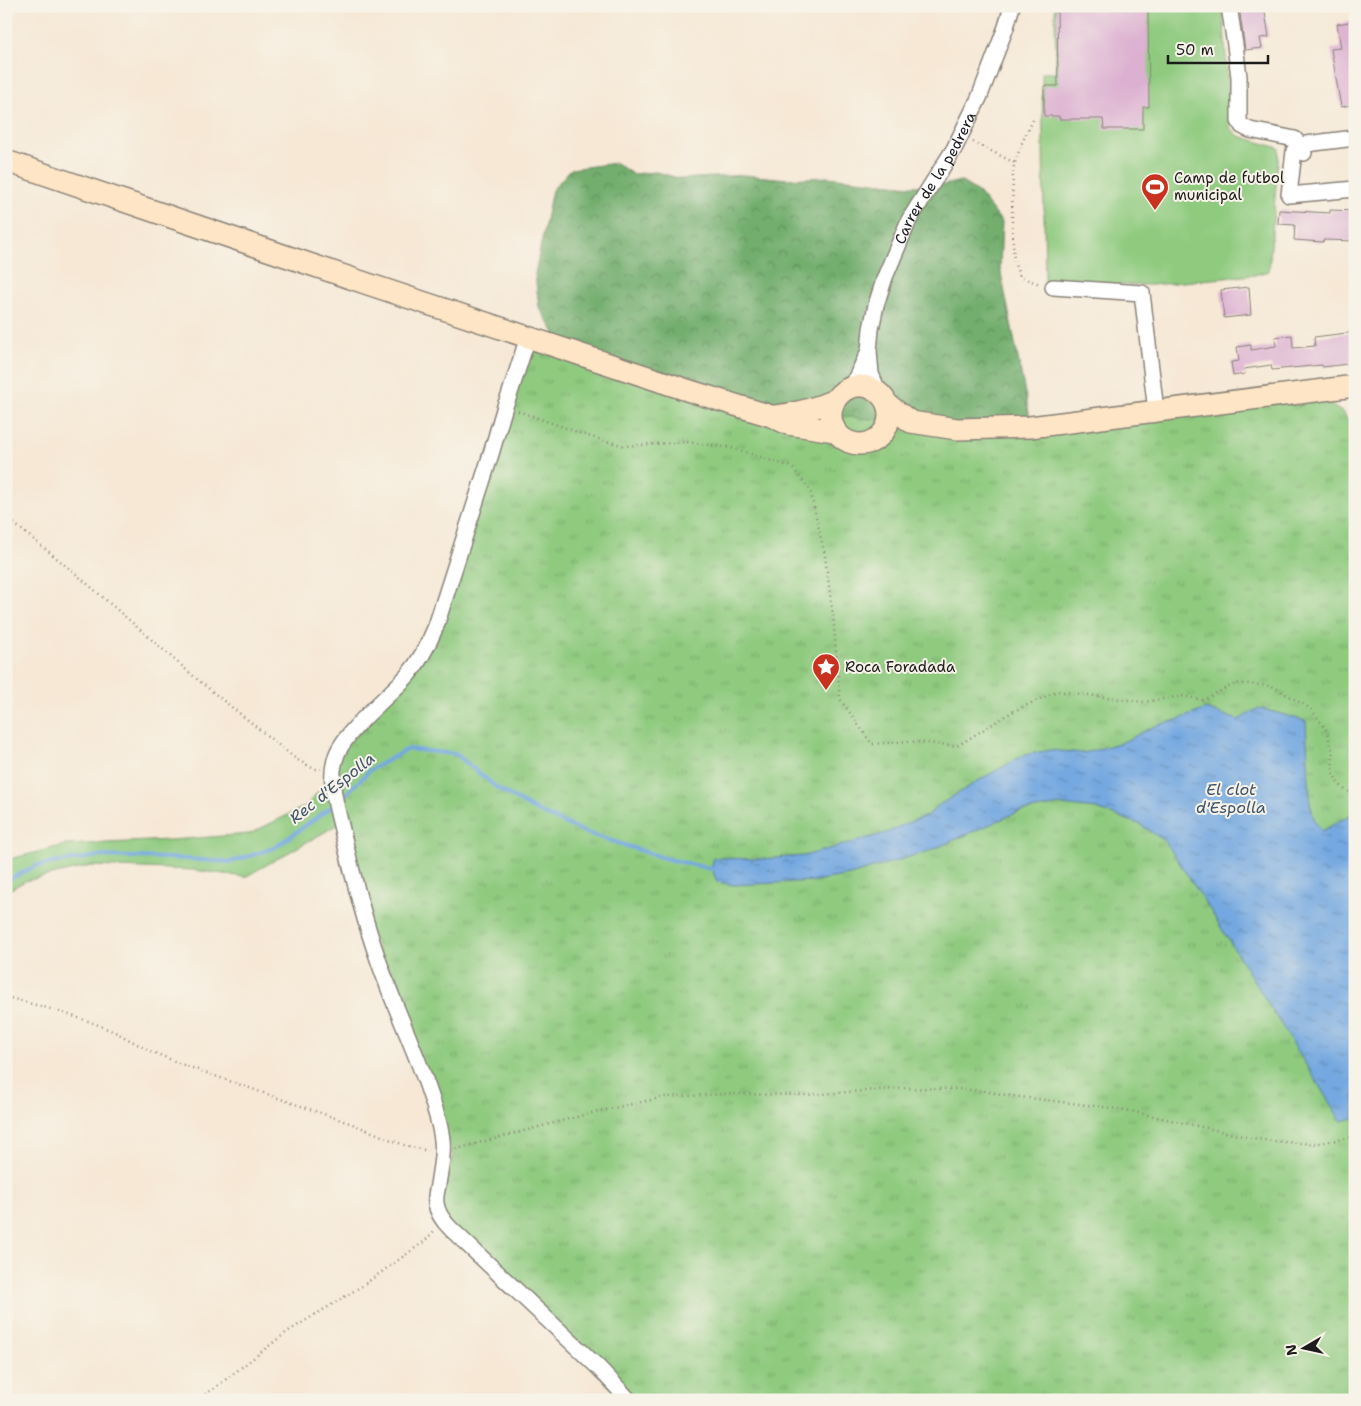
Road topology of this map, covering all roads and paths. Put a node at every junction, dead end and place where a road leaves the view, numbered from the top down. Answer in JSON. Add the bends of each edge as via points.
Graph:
{"nodes":[{"id":1,"x":1012,"y":6,"type":"edge"},
{"id":2,"x":1229,"y":6,"type":"edge"},
{"id":3,"x":1033,"y":120,"type":"dead end"},
{"id":4,"x":960,"y":136,"type":"junction"},
{"id":5,"x":1355,"y":138,"type":"edge"},
{"id":6,"x":1301,"y":149,"type":"junction"},
{"id":7,"x":6,"y":161,"type":"edge"},
{"id":8,"x":1015,"y":163,"type":"junction"},
{"id":9,"x":1355,"y":189,"type":"edge"},
{"id":10,"x":1053,"y":288,"type":"joint"},
{"id":11,"x":528,"y":337,"type":"junction"},
{"id":12,"x":869,"y":351,"type":"junction"},
{"id":13,"x":1355,"y":386,"type":"edge"},
{"id":14,"x":842,"y":394,"type":"junction"},
{"id":15,"x":883,"y":398,"type":"junction"},
{"id":16,"x":505,"y":406,"type":"junction"},
{"id":17,"x":1156,"y":411,"type":"junction"},
{"id":18,"x":771,"y":416,"type":"junction"},
{"id":19,"x":911,"y":422,"type":"junction"},
{"id":20,"x":835,"y":431,"type":"junction"},
{"id":21,"x":882,"y":435,"type":"junction"},
{"id":22,"x":6,"y":517,"type":"edge"},
{"id":23,"x":332,"y":769,"type":"junction"},
{"id":24,"x":1355,"y":793,"type":"edge"},
{"id":25,"x":6,"y":997,"type":"edge"},
{"id":26,"x":1355,"y":1137,"type":"edge"},
{"id":27,"x":442,"y":1150,"type":"junction"},
{"id":28,"x":443,"y":1220,"type":"junction"},
{"id":29,"x":197,"y":1400,"type":"edge"},
{"id":30,"x":629,"y":1400,"type":"edge"}],
"edges":[{"from":1,"to":4,"type":"street","name":"Carrer de la pedrera","via":[[979,98]]},
{"from":2,"to":6,"type":"street","via":[[1242,126],[1295,139]]},
{"from":3,"to":8,"type":"path"},
{"from":4,"to":8,"type":"path"},
{"from":4,"to":12,"type":"street","name":"Carrer de la pedrera","via":[[909,220],[895,250],[876,305]]},
{"from":5,"to":6,"type":"street"},
{"from":6,"to":9,"type":"street","via":[[1294,151],[1289,195]]},
{"from":7,"to":11,"type":"main road"},
{"from":8,"to":10,"type":"path","via":[[1014,262],[1020,277]]},
{"from":10,"to":17,"type":"street","via":[[1142,293]]},
{"from":11,"to":16,"type":"street"},
{"from":11,"to":18,"type":"main road"},
{"from":12,"to":14,"type":"street","name":"Carrer de la pedrera","via":[[856,378]]},
{"from":12,"to":15,"type":"street","name":"Carrer de la pedrera","via":[[871,374]]},
{"from":13,"to":17,"type":"main road"},
{"from":14,"to":15,"type":"main road","via":[[864,386]]},
{"from":14,"to":18,"type":"main road","via":[[816,407]]},
{"from":14,"to":20,"type":"main road","via":[[831,415]]},
{"from":15,"to":19,"type":"main road"},
{"from":15,"to":21,"type":"main road","via":[[889,420]]},
{"from":16,"to":23,"type":"street","via":[[429,642],[408,674],[350,734],[335,757]]},
{"from":16,"to":24,"type":"path","via":[[625,446],[687,442],[732,448],[792,467],[810,490],[825,556],[840,699],[872,744],[909,741],[957,746],[1012,712],[1057,691],[1144,702],[1182,696],[1203,700],[1236,683],[1272,686],[1311,709],[1326,729],[1333,752],[1332,771],[1338,783],[1346,792]]},
{"from":17,"to":19,"type":"main road","via":[[1030,427],[957,428]]},
{"from":18,"to":20,"type":"main road","via":[[788,424]]},
{"from":19,"to":21,"type":"main road"},
{"from":20,"to":21,"type":"main road","via":[[847,442],[858,445],[874,442]]},
{"from":22,"to":23,"type":"path","via":[[296,759],[314,769]]},
{"from":23,"to":27,"type":"street","via":[[359,900],[435,1110],[441,1129]]},
{"from":25,"to":27,"type":"path","via":[[91,1022],[182,1064],[404,1145],[427,1152]]},
{"from":26,"to":27,"type":"path","via":[[1313,1144],[1272,1141],[1110,1108],[984,1091],[915,1088],[806,1095],[665,1097]]},
{"from":27,"to":28,"type":"street","via":[[435,1202]]},
{"from":28,"to":29,"type":"path","via":[[417,1246],[362,1286],[287,1332]]},
{"from":28,"to":30,"type":"street"}]}
